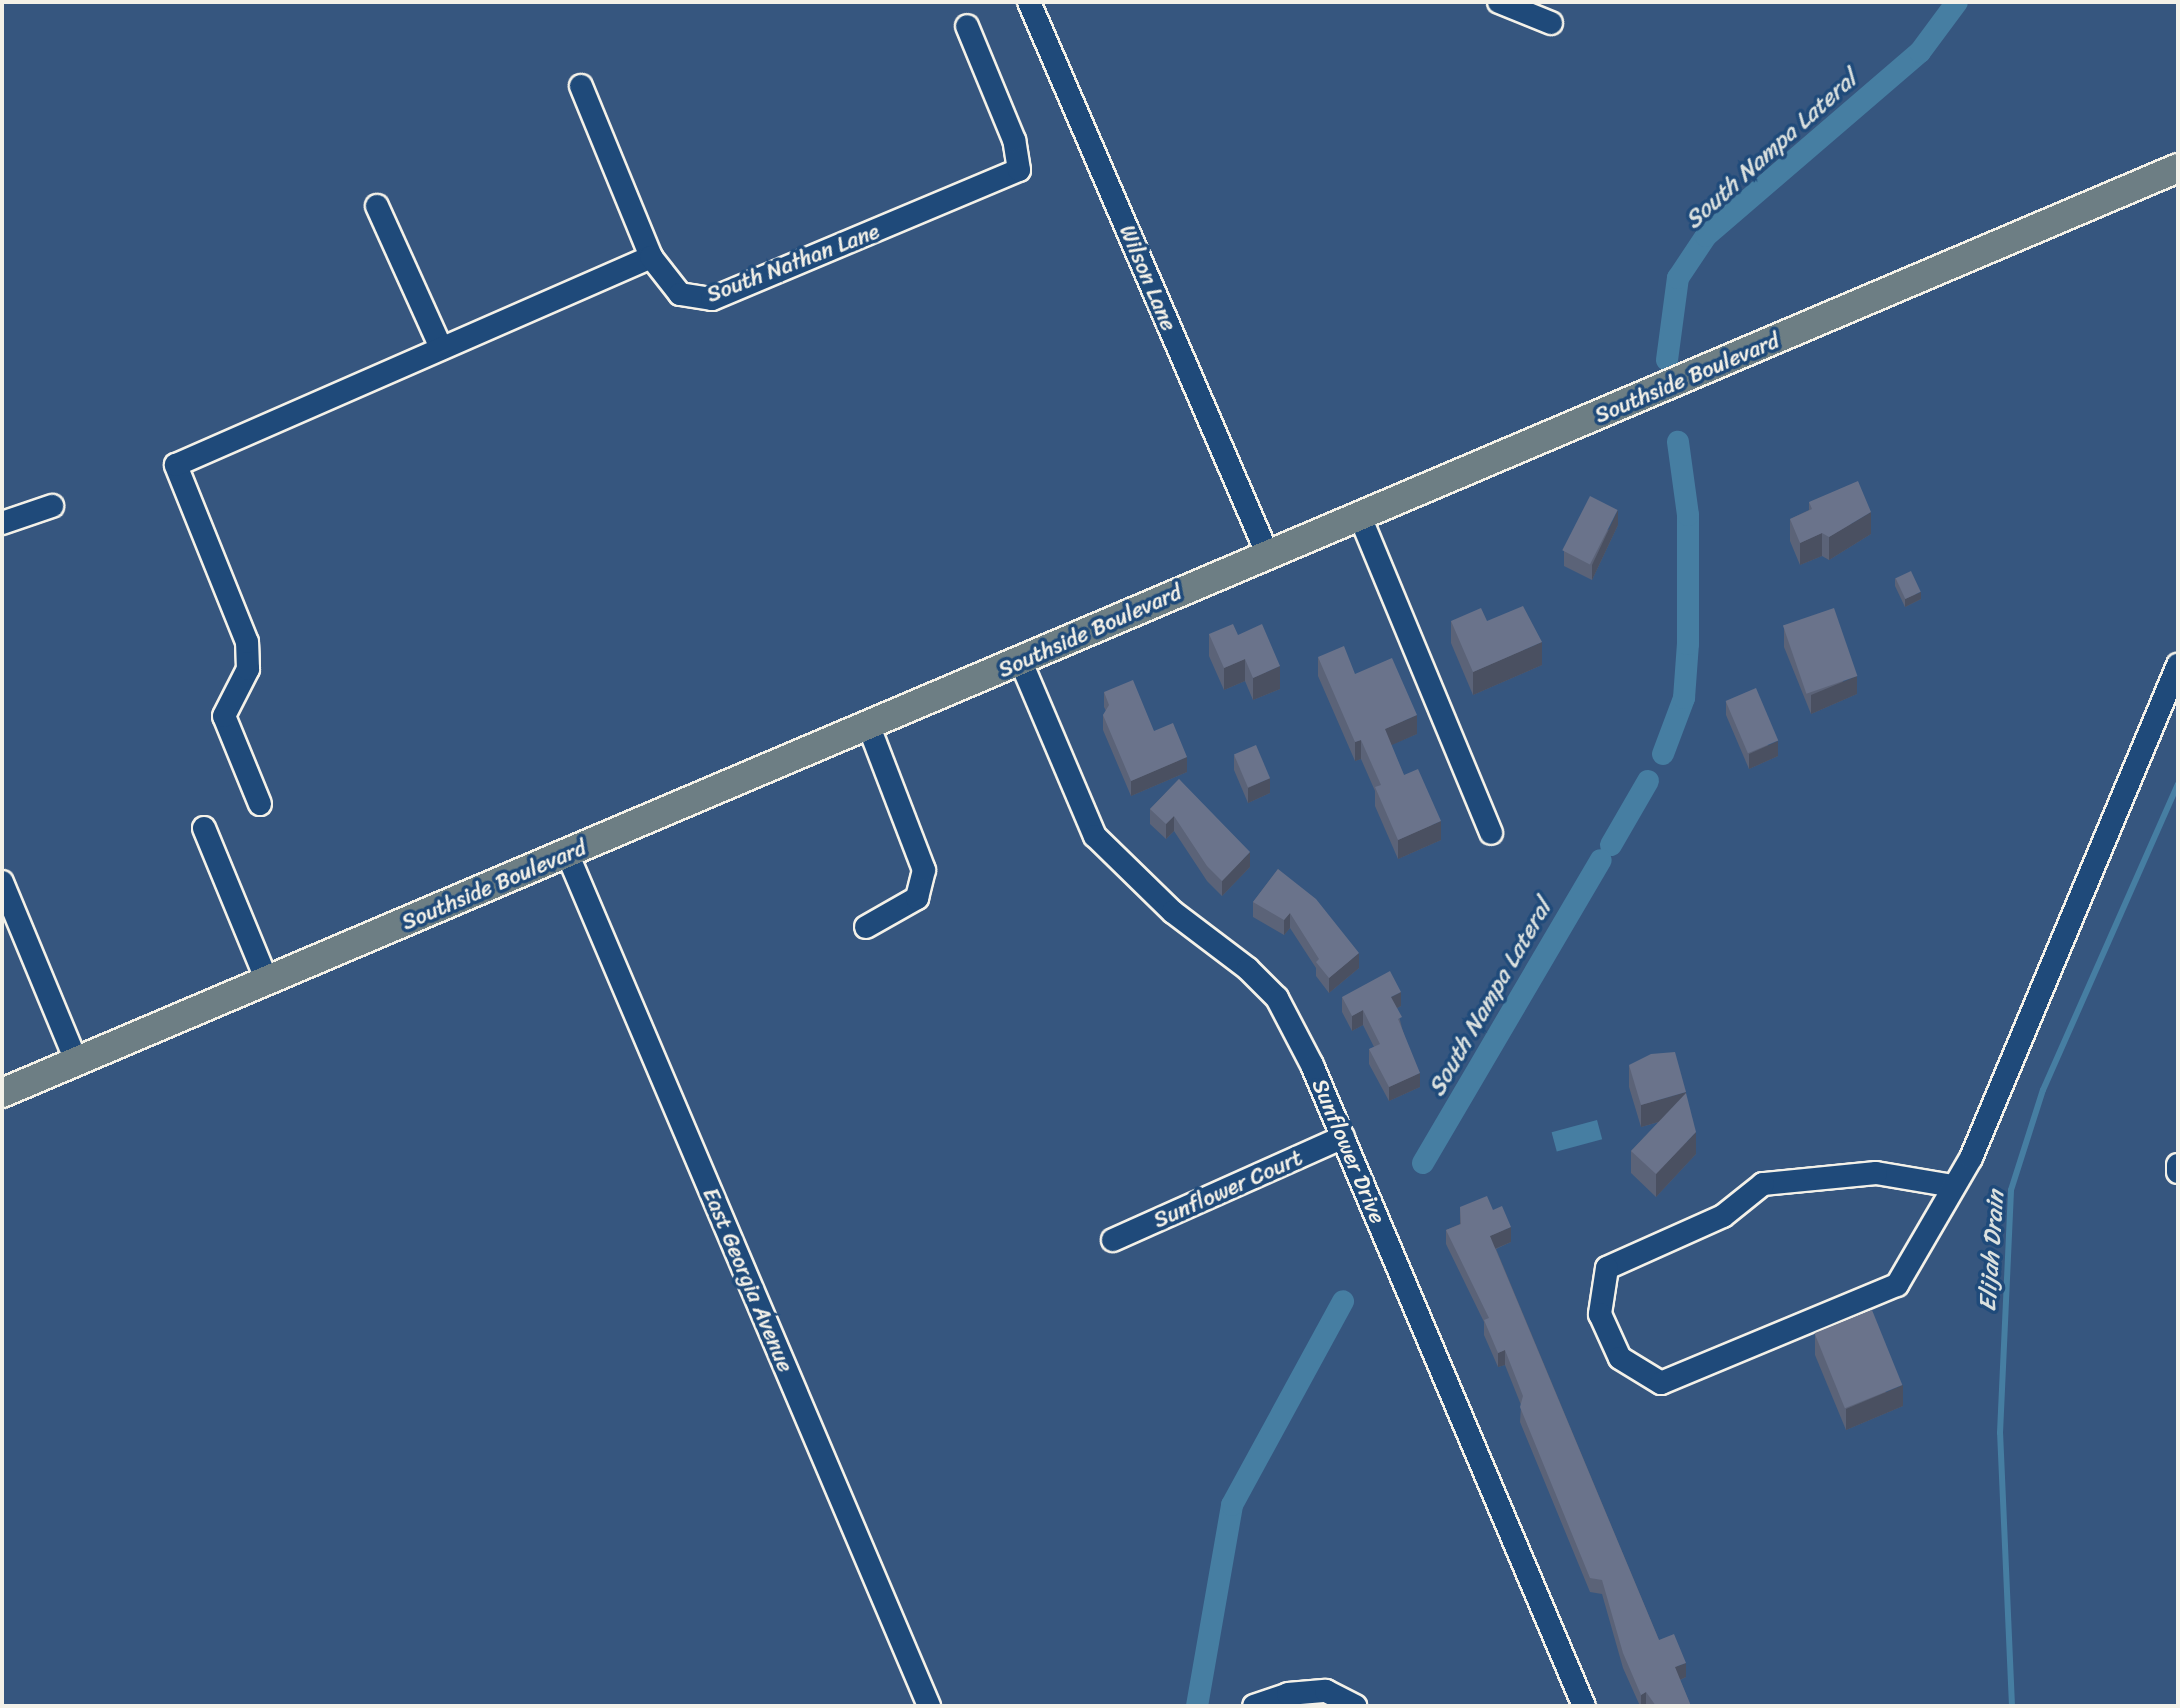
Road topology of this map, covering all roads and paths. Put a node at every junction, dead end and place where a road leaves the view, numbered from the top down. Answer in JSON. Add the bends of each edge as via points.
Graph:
{"nodes":[{"id":1,"x":1029,"y":2,"type":"edge"},
{"id":2,"x":1499,"y":2,"type":"edge"},
{"id":3,"x":1551,"y":23,"type":"dead end"},
{"id":4,"x":967,"y":26,"type":"dead end"},
{"id":5,"x":581,"y":86,"type":"dead end"},
{"id":6,"x":2178,"y":168,"type":"edge"},
{"id":7,"x":377,"y":206,"type":"dead end"},
{"id":8,"x":651,"y":257,"type":"junction"},
{"id":9,"x":441,"y":348,"type":"junction"},
{"id":10,"x":52,"y":506,"type":"dead end"},
{"id":11,"x":1359,"y":514,"type":"junction"},
{"id":12,"x":2,"y":523,"type":"edge"},
{"id":13,"x":1267,"y":553,"type":"junction"},
{"id":14,"x":1021,"y":662,"type":"junction"},
{"id":15,"x":2178,"y":665,"type":"edge"},
{"id":16,"x":869,"y":727,"type":"junction"},
{"id":17,"x":260,"y":804,"type":"dead end"},
{"id":18,"x":204,"y":828,"type":"dead end"},
{"id":19,"x":1491,"y":833,"type":"dead end"},
{"id":20,"x":567,"y":853,"type":"junction"},
{"id":21,"x":2,"y":882,"type":"edge"},
{"id":22,"x":866,"y":927,"type":"dead end"},
{"id":23,"x":267,"y":981,"type":"junction"},
{"id":24,"x":76,"y":1061,"type":"junction"},
{"id":25,"x":2,"y":1093,"type":"edge"},
{"id":26,"x":1343,"y":1137,"type":"junction"},
{"id":27,"x":2178,"y":1165,"type":"edge"},
{"id":28,"x":2178,"y":1172,"type":"edge"},
{"id":29,"x":1953,"y":1186,"type":"junction"},
{"id":30,"x":1113,"y":1240,"type":"dead end"},
{"id":31,"x":929,"y":1706,"type":"edge"},
{"id":32,"x":1254,"y":1706,"type":"edge"},
{"id":33,"x":1355,"y":1706,"type":"edge"},
{"id":34,"x":1584,"y":1706,"type":"edge"}],
"edges":[{"from":1,"to":13,"type":"street","name":"Wilson Lane"},
{"from":2,"to":3,"type":"street"},
{"from":4,"to":8,"type":"street","name":"South Nathan Lane","via":[[1014,140],[1019,170],[712,299],[680,294]]},
{"from":5,"to":8,"type":"street"},
{"from":6,"to":11,"type":"main road","name":"Southside Boulevard"},
{"from":7,"to":9,"type":"street"},
{"from":8,"to":9,"type":"street"},
{"from":9,"to":17,"type":"street","via":[[176,465],[247,642],[248,669],[224,716]]},
{"from":10,"to":12,"type":"street"},
{"from":11,"to":13,"type":"main road","name":"Southside Boulevard"},
{"from":11,"to":19,"type":"street"},
{"from":13,"to":14,"type":"main road","name":"Southside Boulevard"},
{"from":14,"to":16,"type":"main road","name":"Southside Boulevard"},
{"from":14,"to":26,"type":"street","name":"Sunflower Drive","via":[[1095,836],[1173,912],[1277,998]]},
{"from":15,"to":29,"type":"street","via":[[1971,1158]]},
{"from":16,"to":20,"type":"main road","name":"Southside Boulevard"},
{"from":16,"to":22,"type":"street","via":[[924,870],[917,898]]},
{"from":18,"to":23,"type":"street"},
{"from":20,"to":23,"type":"main road","name":"Southside Boulevard"},
{"from":20,"to":31,"type":"street","name":"East Georgia Avenue"},
{"from":21,"to":24,"type":"street"},
{"from":23,"to":24,"type":"main road","name":"Southside Boulevard"},
{"from":24,"to":25,"type":"main road","name":"Southside Boulevard"},
{"from":26,"to":30,"type":"street","name":"Sunflower Court"},
{"from":26,"to":34,"type":"street","name":"Sunflower Drive"},
{"from":27,"to":28,"type":"street"},
{"from":29,"to":29,"type":"street","via":[[1897,1285],[1661,1383],[1620,1358],[1600,1314],[1607,1268],[1723,1216],[1763,1184],[1876,1173]]},
{"from":32,"to":33,"type":"street","via":[[1288,1694],[1326,1691]]}]}
